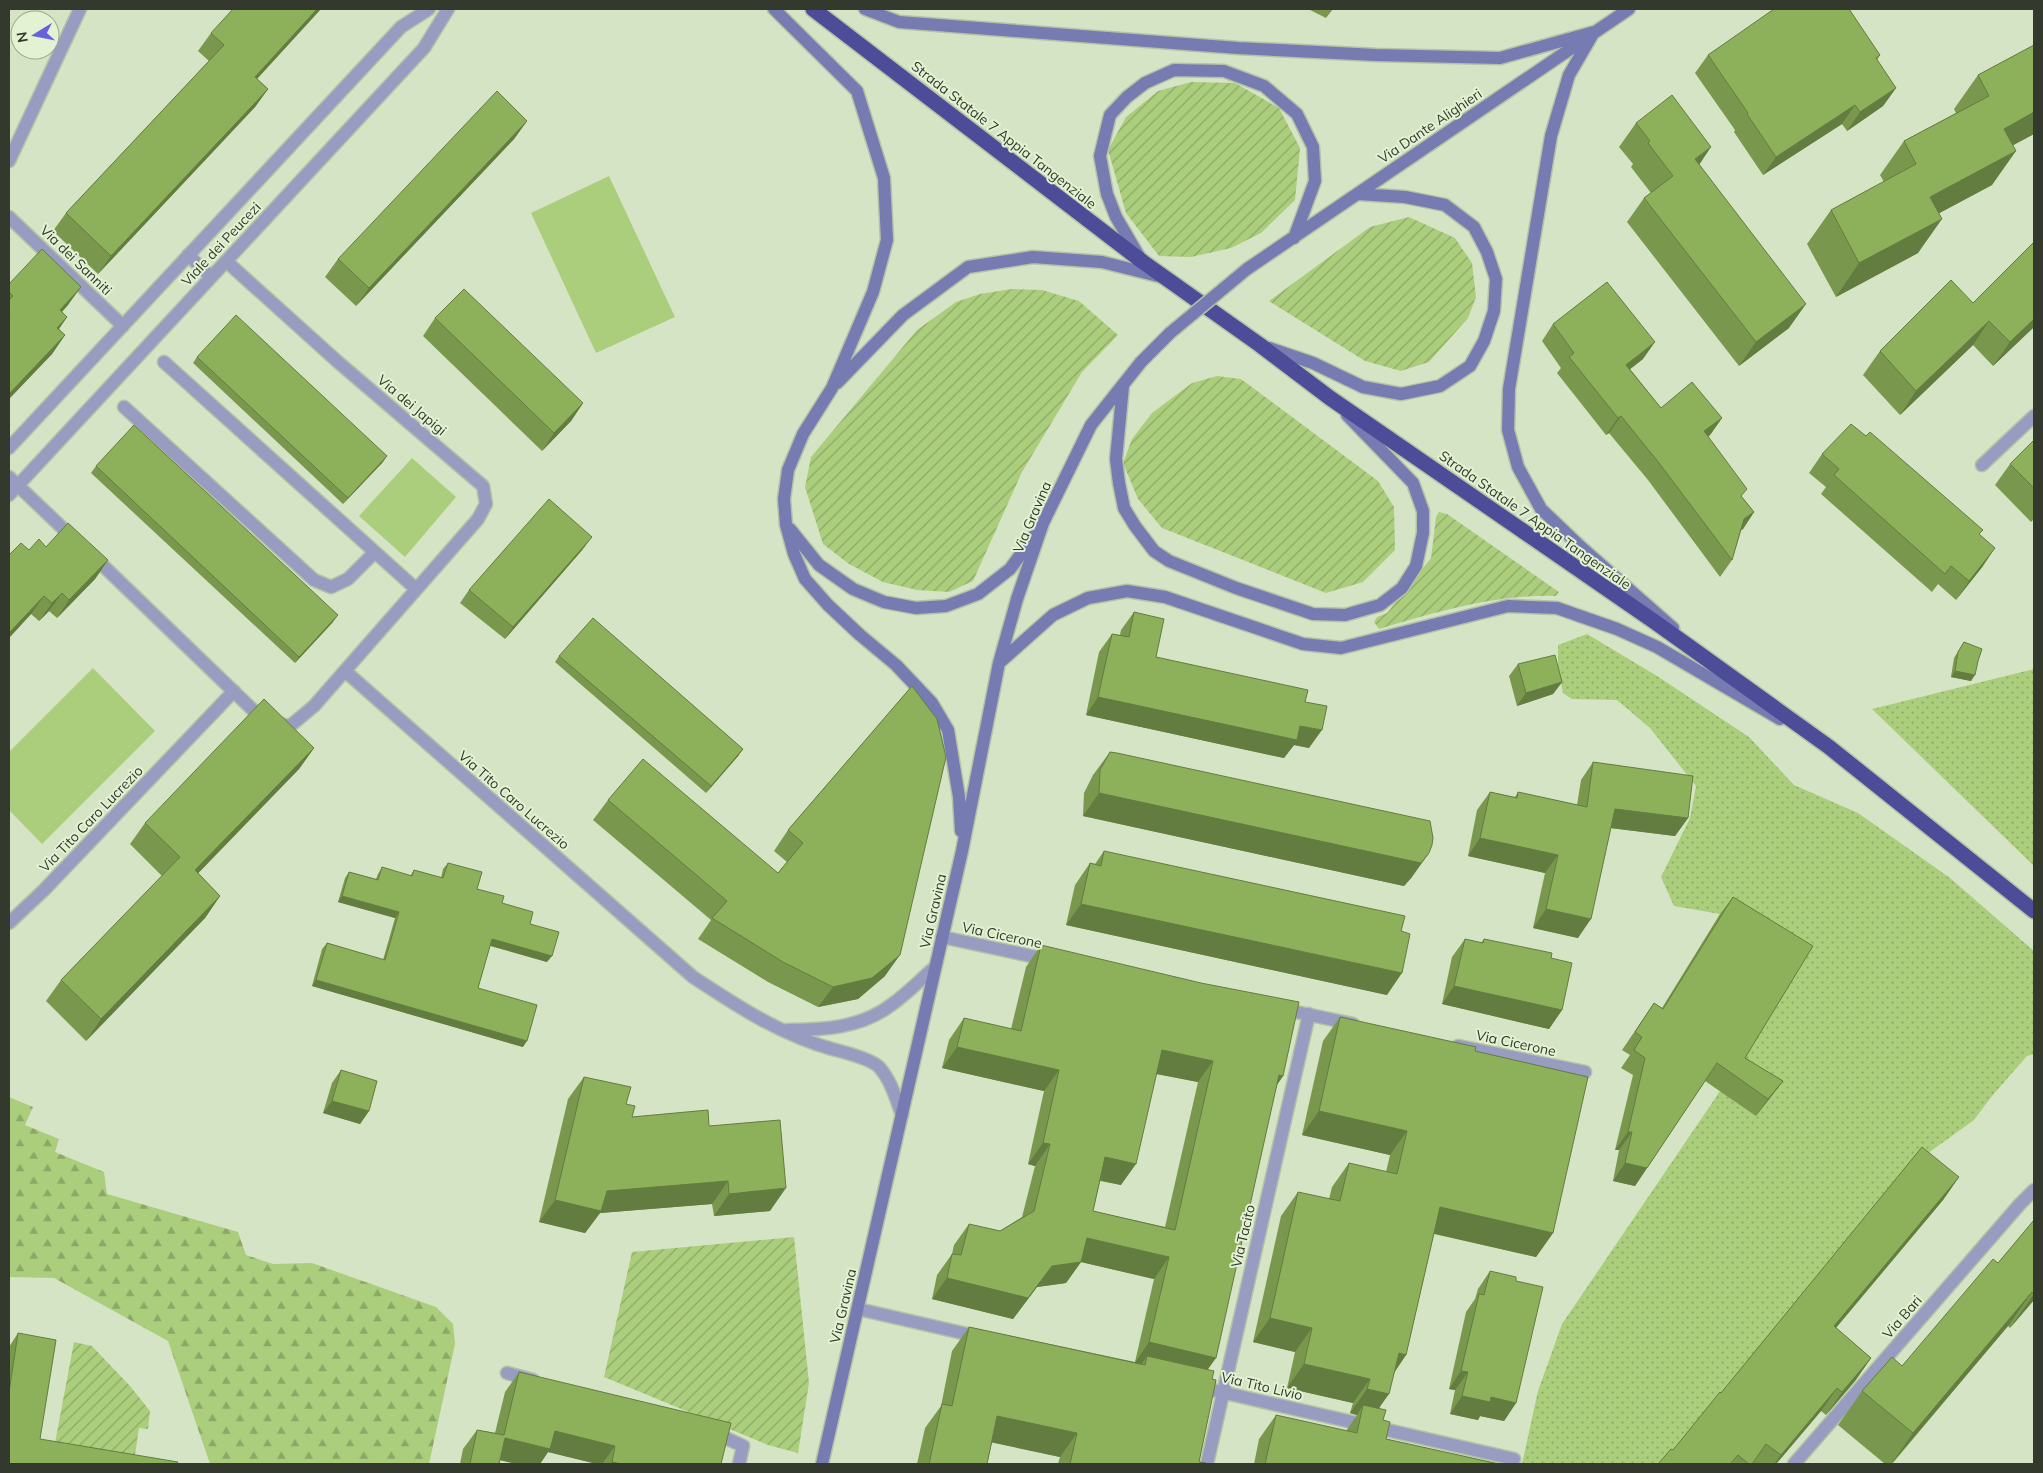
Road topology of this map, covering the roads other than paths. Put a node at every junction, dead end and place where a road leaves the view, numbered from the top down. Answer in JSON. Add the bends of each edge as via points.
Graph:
{"nodes":[{"id":1,"x":80,"y":9,"type":"edge"},
{"id":2,"x":429,"y":9,"type":"edge"},
{"id":3,"x":448,"y":9,"type":"edge"},
{"id":4,"x":774,"y":9,"type":"edge"},
{"id":5,"x":813,"y":9,"type":"edge"},
{"id":6,"x":826,"y":9,"type":"edge"},
{"id":7,"x":865,"y":9,"type":"edge"},
{"id":8,"x":1629,"y":9,"type":"edge"},
{"id":9,"x":1594,"y":32,"type":"junction"},
{"id":10,"x":844,"y":33,"type":"junction"},
{"id":11,"x":9,"y":161,"type":"edge"},
{"id":12,"x":1358,"y":194,"type":"junction"},
{"id":13,"x":9,"y":217,"type":"edge"},
{"id":14,"x":1294,"y":238,"type":"junction"},
{"id":15,"x":188,"y":255,"type":"junction"},
{"id":16,"x":226,"y":261,"type":"junction"},
{"id":17,"x":1143,"y":262,"type":"junction"},
{"id":18,"x":211,"y":277,"type":"junction"},
{"id":19,"x":1165,"y":278,"type":"junction"},
{"id":20,"x":123,"y":326,"type":"junction"},
{"id":21,"x":1170,"y":333,"type":"joint"},
{"id":22,"x":1260,"y":345,"type":"junction"},
{"id":23,"x":164,"y":362,"type":"dead end"},
{"id":24,"x":1123,"y":386,"type":"junction"},
{"id":25,"x":832,"y":388,"type":"junction"},
{"id":26,"x":1330,"y":398,"type":"junction"},
{"id":27,"x":124,"y":407,"type":"dead end"},
{"id":28,"x":2034,"y":416,"type":"edge"},
{"id":29,"x":9,"y":448,"type":"edge"},
{"id":30,"x":1982,"y":465,"type":"dead end"},
{"id":31,"x":12,"y":485,"type":"edge"},
{"id":32,"x":1043,"y":524,"type":"junction"},
{"id":33,"x":786,"y":525,"type":"junction"},
{"id":34,"x":375,"y":552,"type":"junction"},
{"id":35,"x":416,"y":589,"type":"junction"},
{"id":36,"x":998,"y":663,"type":"junction"},
{"id":37,"x":1722,"y":670,"type":"junction"},
{"id":38,"x":345,"y":671,"type":"junction"},
{"id":39,"x":234,"y":691,"type":"junction"},
{"id":40,"x":1829,"y":747,"type":"junction"},
{"id":41,"x":962,"y":851,"type":"junction"},
{"id":42,"x":2034,"y":911,"type":"edge"},
{"id":43,"x":9,"y":923,"type":"edge"},
{"id":44,"x":942,"y":937,"type":"junction"},
{"id":45,"x":1058,"y":962,"type":"edge"},
{"id":46,"x":935,"y":967,"type":"junction"},
{"id":47,"x":1270,"y":1006,"type":"edge"},
{"id":48,"x":1309,"y":1014,"type":"junction"},
{"id":49,"x":1366,"y":1026,"type":"edge"},
{"id":50,"x":785,"y":1030,"type":"junction"},
{"id":51,"x":1442,"y":1042,"type":"edge"},
{"id":52,"x":1585,"y":1072,"type":"dead end"},
{"id":53,"x":902,"y":1115,"type":"junction"},
{"id":54,"x":2034,"y":1190,"type":"edge"},
{"id":55,"x":858,"y":1309,"type":"junction"},
{"id":56,"x":992,"y":1340,"type":"edge"},
{"id":57,"x":507,"y":1373,"type":"dead end"},
{"id":58,"x":544,"y":1383,"type":"edge"},
{"id":59,"x":1185,"y":1384,"type":"edge"},
{"id":60,"x":1223,"y":1392,"type":"junction"},
{"id":61,"x":704,"y":1428,"type":"edge"},
{"id":62,"x":1514,"y":1459,"type":"dead end"},
{"id":63,"x":739,"y":1464,"type":"edge"},
{"id":64,"x":822,"y":1464,"type":"edge"},
{"id":65,"x":1207,"y":1464,"type":"edge"},
{"id":66,"x":1794,"y":1464,"type":"edge"}],
"edges":[{"from":1,"to":11,"type":"street"},
{"from":2,"to":15,"type":"street","name":"Viale dei Peucezi","via":[[401,27]]},
{"from":3,"to":16,"type":"street","name":"Viale dei Peucezi","via":[[424,48]]},
{"from":4,"to":25,"type":"main road","via":[[857,91],[884,178],[887,240],[873,292]]},
{"from":5,"to":10,"type":"highway","name":"Strada Statale 7 Appia Tangenziale"},
{"from":6,"to":10,"type":"highway","name":"Strada Statale 7 Appia Tangenziale"},
{"from":7,"to":9,"type":"main road","via":[[899,22],[1238,48],[1376,55],[1500,58]]},
{"from":8,"to":9,"type":"main road","name":"Via Dante Alighieri"},
{"from":9,"to":12,"type":"main road","name":"Via Dante Alighieri"},
{"from":9,"to":37,"type":"main road","via":[[1569,74],[1552,136],[1509,389],[1508,430],[1518,467],[1541,509]]},
{"from":10,"to":17,"type":"highway","name":"Strada Statale 7 Appia Tangenziale"},
{"from":12,"to":14,"type":"main road","name":"Via Dante Alighieri"},
{"from":12,"to":22,"type":"main road","via":[[1405,197],[1445,205],[1474,227],[1496,280],[1494,311],[1484,341],[1470,366],[1440,386],[1400,394],[1363,387],[1313,363]]},
{"from":13,"to":20,"type":"street","name":"Via dei Sanniti"},
{"from":14,"to":17,"type":"main road","via":[[1315,181],[1312,147],[1297,114],[1264,86],[1224,71],[1174,70],[1145,82],[1110,115],[1100,156],[1107,194],[1116,217]]},
{"from":14,"to":21,"type":"main road","name":"Via Dante Alighieri","bridge":true,"via":[[1247,269]]},
{"from":15,"to":18,"type":"street"},
{"from":15,"to":20,"type":"street","name":"Viale dei Peucezi"},
{"from":16,"to":18,"type":"street","name":"Viale dei Peucezi"},
{"from":16,"to":35,"type":"street","name":"Via dei Japigi","via":[[483,486],[486,504],[478,519]]},
{"from":17,"to":19,"type":"highway","name":"Strada Statale 7 Appia Tangenziale"},
{"from":18,"to":31,"type":"street","name":"Viale dei Peucezi"},
{"from":19,"to":22,"type":"highway"},
{"from":19,"to":25,"type":"main road","via":[[1102,262],[1032,257],[968,266],[902,315]]},
{"from":20,"to":29,"type":"street","name":"Viale dei Peucezi"},
{"from":21,"to":24,"type":"main road","name":"Via Gravina"},
{"from":22,"to":26,"type":"highway","name":"Strada Statale 7 Appia Tangenziale"},
{"from":23,"to":34,"type":"street"},
{"from":24,"to":26,"type":"main road","via":[[1116,459],[1118,483],[1124,508],[1154,551],[1177,565],[1313,614],[1345,615],[1380,605],[1402,588],[1416,566],[1423,533],[1423,511],[1413,483]]},
{"from":24,"to":32,"type":"main road","name":"Via Gravina","via":[[1091,425]]},
{"from":25,"to":33,"type":"main road","via":[[803,434],[788,470],[784,499]]},
{"from":26,"to":37,"type":"highway","name":"Strada Statale 7 Appia Tangenziale"},
{"from":27,"to":34,"type":"street","via":[[314,580],[331,587],[348,579]]},
{"from":28,"to":30,"type":"street"},
{"from":31,"to":39,"type":"street"},
{"from":32,"to":33,"type":"main road","via":[[1010,568],[978,594],[946,606],[916,608],[884,602],[853,589],[819,565]]},
{"from":32,"to":36,"type":"main road","name":"Via Gravina"},
{"from":33,"to":41,"type":"main road","via":[[805,579],[828,605],[920,690],[948,730],[959,797]]},
{"from":34,"to":35,"type":"street"},
{"from":35,"to":38,"type":"street","name":"Via dei Japigi"},
{"from":36,"to":40,"type":"main road","via":[[1053,615],[1088,598],[1128,591],[1165,597],[1303,644],[1342,648],[1508,606],[1557,608],[1657,647]]},
{"from":36,"to":41,"type":"main road","name":"Via Gravina"},
{"from":37,"to":40,"type":"highway","name":"Strada Statale 7 Appia Tangenziale"},
{"from":38,"to":39,"type":"street","via":[[314,706],[290,726],[266,721]]},
{"from":38,"to":50,"type":"street","name":"Via Tito Caro Lucrezio","via":[[693,978],[744,1011]]},
{"from":39,"to":43,"type":"street","name":"Via Tito Caro Lucrezio"},
{"from":40,"to":42,"type":"highway"},
{"from":41,"to":44,"type":"main road","name":"Via Gravina"},
{"from":44,"to":45,"type":"street","name":"Via Cicerone"},
{"from":44,"to":46,"type":"main road","name":"Via Gravina"},
{"from":46,"to":50,"type":"street","via":[[890,1006],[860,1022],[822,1030]]},
{"from":46,"to":53,"type":"main road","name":"Via Gravina"},
{"from":47,"to":48,"type":"street"},
{"from":48,"to":49,"type":"street"},
{"from":48,"to":60,"type":"street","name":"Via Tacito"},
{"from":50,"to":53,"type":"street","name":"Via Tito Caro Lucrezio","via":[[800,1039],[877,1065],[889,1082]]},
{"from":51,"to":52,"type":"street","name":"Via Cicerone"},
{"from":53,"to":55,"type":"main road","name":"Via Gravina"},
{"from":54,"to":66,"type":"street","name":"Via Bari"},
{"from":55,"to":56,"type":"street"},
{"from":55,"to":64,"type":"main road","name":"Via Gravina"},
{"from":57,"to":58,"type":"street"},
{"from":59,"to":60,"type":"street","name":"Via Tito Livio"},
{"from":60,"to":62,"type":"street","name":"Via Tito Livio"},
{"from":60,"to":65,"type":"street","name":"Via Tacito"},
{"from":61,"to":63,"type":"street","via":[[743,1446]]}]}
